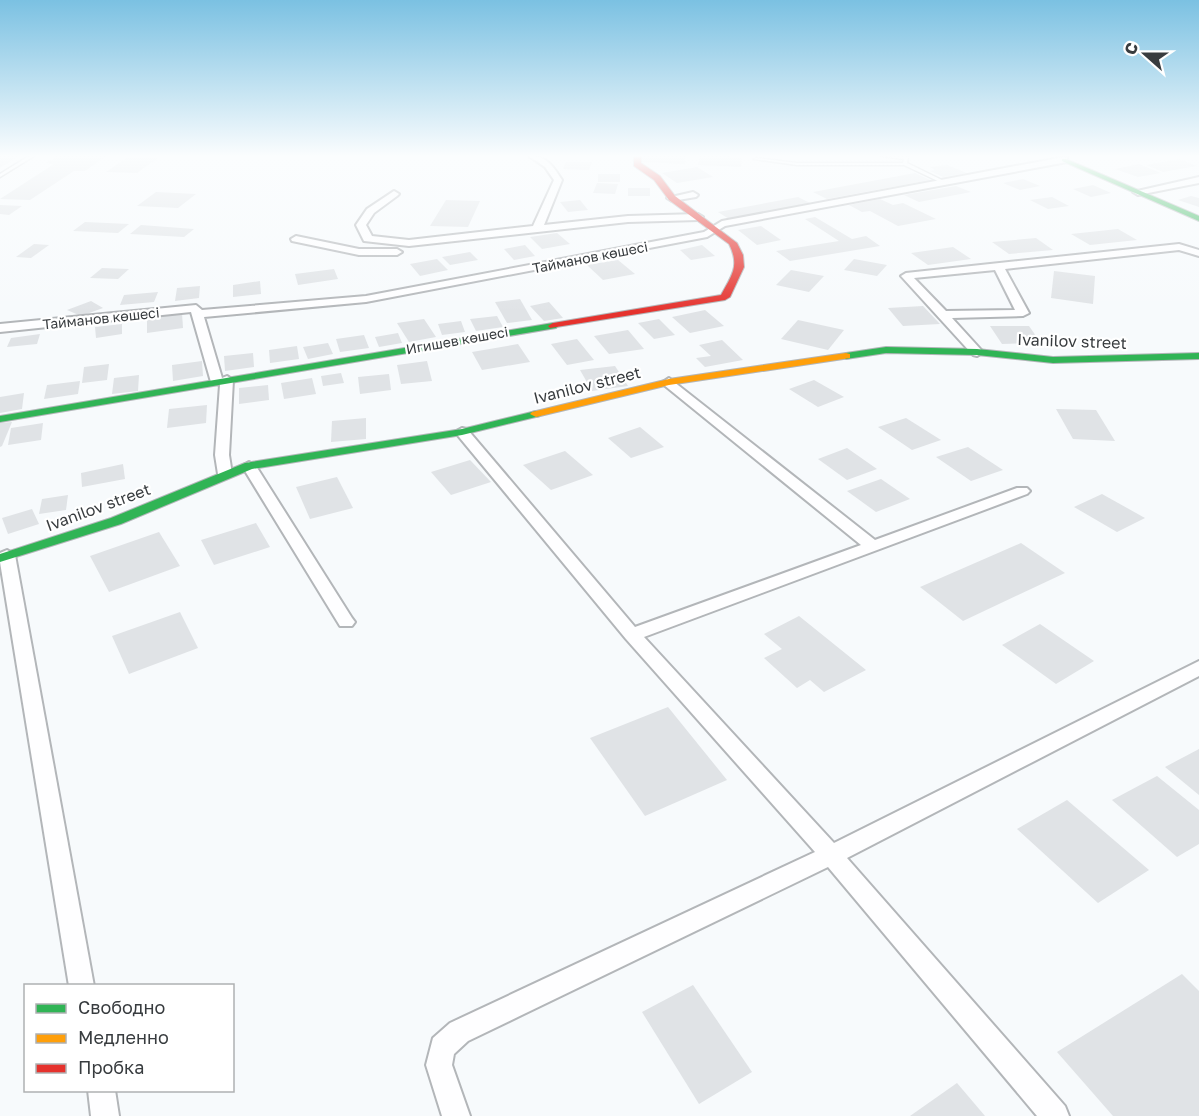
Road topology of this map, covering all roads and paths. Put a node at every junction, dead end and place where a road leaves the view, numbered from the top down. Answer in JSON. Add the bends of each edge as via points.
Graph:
{"nodes":[{"id":1,"x":377,"y":208,"type":"edge"},
{"id":2,"x":547,"y":208,"type":"edge"},
{"id":3,"x":686,"y":208,"type":"edge"},
{"id":4,"x":806,"y":208,"type":"edge"},
{"id":5,"x":1174,"y":208,"type":"edge"},
{"id":6,"x":698,"y":217,"type":"junction"},
{"id":7,"x":1199,"y":219,"type":"edge"},
{"id":8,"x":537,"y":229,"type":"junction"},
{"id":9,"x":715,"y":229,"type":"junction"},
{"id":10,"x":500,"y":235,"type":"junction"},
{"id":11,"x":296,"y":239,"type":"dead end"},
{"id":12,"x":1199,"y":253,"type":"edge"},
{"id":13,"x":999,"y":267,"type":"junction"},
{"id":14,"x":198,"y":314,"type":"junction"},
{"id":15,"x":944,"y":315,"type":"junction"},
{"id":16,"x":0,"y":328,"type":"edge"},
{"id":17,"x":977,"y":352,"type":"junction"},
{"id":18,"x":1199,"y":357,"type":"edge"},
{"id":19,"x":222,"y":381,"type":"junction"},
{"id":20,"x":669,"y":382,"type":"junction"},
{"id":21,"x":0,"y":419,"type":"edge"},
{"id":22,"x":462,"y":432,"type":"junction"},
{"id":23,"x":249,"y":466,"type":"junction"},
{"id":24,"x":225,"y":474,"type":"junction"},
{"id":25,"x":1022,"y":491,"type":"dead end"},
{"id":26,"x":873,"y":546,"type":"junction"},
{"id":27,"x":4,"y":557,"type":"edge"},
{"id":28,"x":346,"y":622,"type":"dead end"},
{"id":29,"x":632,"y":635,"type":"junction"},
{"id":30,"x":1199,"y":668,"type":"edge"},
{"id":31,"x":831,"y":855,"type":"junction"},
{"id":32,"x":82,"y":984,"type":"edge"},
{"id":33,"x":101,"y":1092,"type":"edge"},
{"id":34,"x":105,"y":1116,"type":"edge"},
{"id":35,"x":456,"y":1116,"type":"edge"},
{"id":36,"x":1055,"y":1116,"type":"edge"}],
"edges":[{"from":1,"to":10,"type":"street","via":[[360,225],[368,238],[409,243]]},
{"from":2,"to":8,"type":"street"},
{"from":3,"to":6,"type":"street","name":"Игишев көшесі"},
{"from":4,"to":9,"type":"street","name":"Тайманов көшесі","via":[[722,224]]},
{"from":5,"to":7,"type":"street"},
{"from":6,"to":8,"type":"street","via":[[628,219]]},
{"from":6,"to":9,"type":"street","name":"Игишев көшесі"},
{"from":8,"to":10,"type":"street"},
{"from":9,"to":14,"type":"street","name":"Тайманов көшесі","via":[[707,234],[578,260],[366,298]]},
{"from":9,"to":19,"type":"street","name":"Игишев көшесі","via":[[733,243],[739,255],[740,267],[726,297]]},
{"from":10,"to":11,"type":"street","via":[[494,240],[381,253]]},
{"from":12,"to":13,"type":"street","via":[[1179,248]]},
{"from":13,"to":15,"type":"street","via":[[1023,313]]},
{"from":13,"to":15,"type":"street","via":[[906,276]]},
{"from":14,"to":16,"type":"street","name":"Тайманов көшесі","via":[[196,308]]},
{"from":14,"to":19,"type":"street"},
{"from":15,"to":17,"type":"street"},
{"from":17,"to":18,"type":"street","name":"Ivanilov street","via":[[1053,360]]},
{"from":17,"to":20,"type":"street","name":"Ivanilov street","via":[[886,350]]},
{"from":19,"to":21,"type":"street","name":"Игишев көшесі"},
{"from":19,"to":24,"type":"street"},
{"from":20,"to":22,"type":"street","name":"Ivanilov street"},
{"from":20,"to":26,"type":"street"},
{"from":22,"to":23,"type":"street","name":"Ivanilov street"},
{"from":22,"to":29,"type":"street"},
{"from":23,"to":24,"type":"street","name":"Ivanilov street"},
{"from":23,"to":28,"type":"street"},
{"from":24,"to":27,"type":"street","name":"Ivanilov street","via":[[116,521]]},
{"from":25,"to":26,"type":"street"},
{"from":26,"to":29,"type":"street"},
{"from":27,"to":32,"type":"street"},
{"from":29,"to":31,"type":"street"},
{"from":30,"to":31,"type":"street"},
{"from":31,"to":35,"type":"street","via":[[459,1032],[442,1047],[439,1065]]},
{"from":31,"to":36,"type":"street"},
{"from":33,"to":34,"type":"street"}]}
